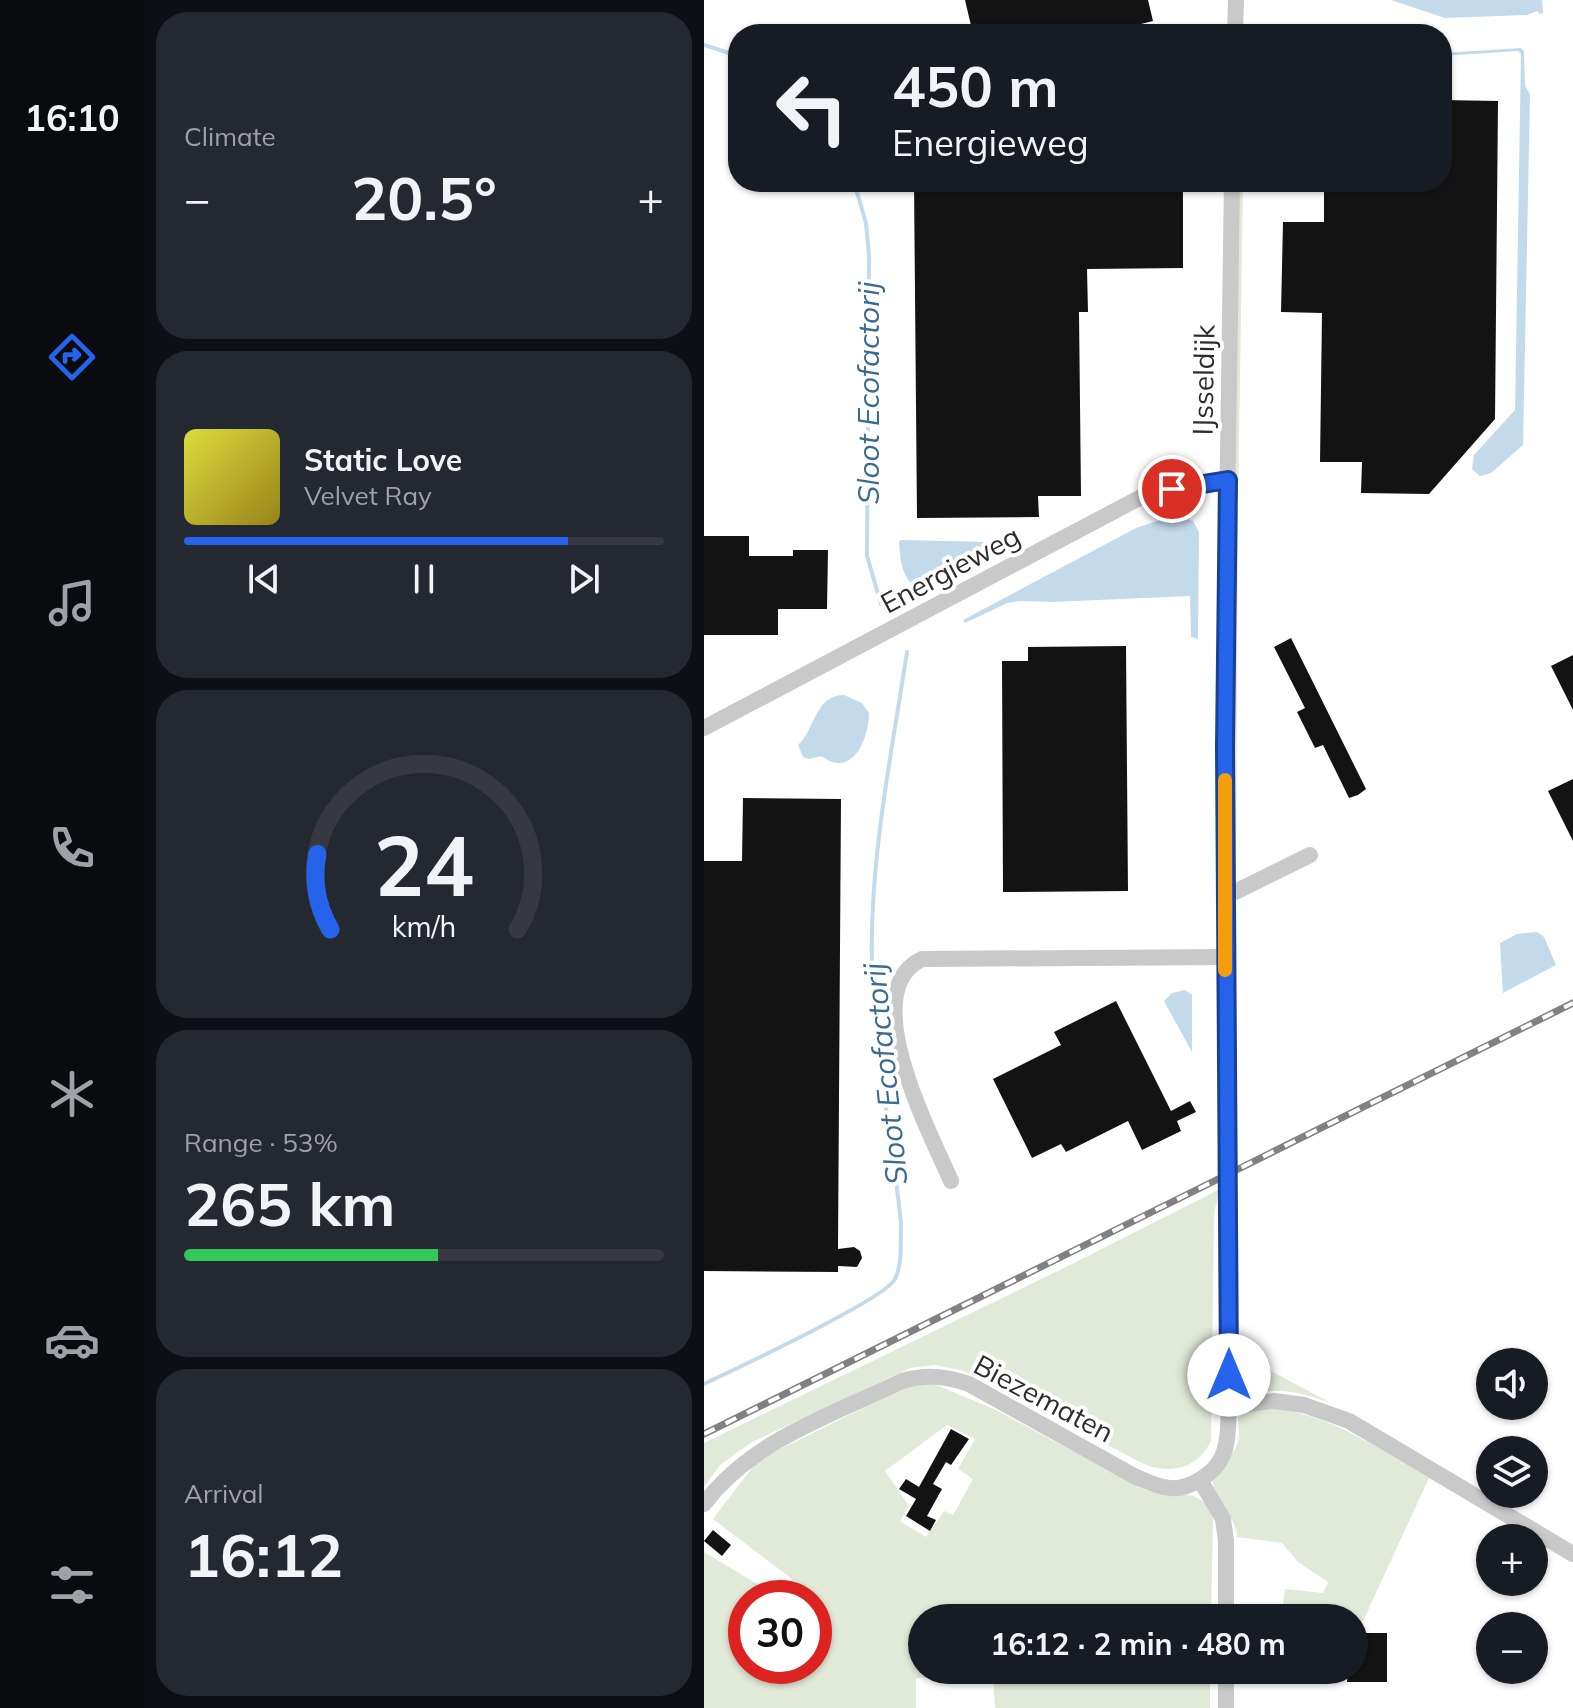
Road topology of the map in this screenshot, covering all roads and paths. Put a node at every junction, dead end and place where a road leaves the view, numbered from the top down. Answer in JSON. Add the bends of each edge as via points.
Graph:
{"nodes":[{"id":1,"x":1236,"y":0,"type":"edge"},
{"id":2,"x":1235,"y":24,"type":"edge"},
{"id":3,"x":1232,"y":192,"type":"edge"},
{"id":4,"x":1228,"y":480,"type":"junction"},
{"id":5,"x":704,"y":728,"type":"edge"},
{"id":6,"x":1310,"y":855,"type":"dead end"},
{"id":7,"x":1225,"y":897,"type":"junction"},
{"id":8,"x":1225,"y":957,"type":"junction"},
{"id":9,"x":951,"y":1181,"type":"dead end"},
{"id":10,"x":1229,"y":1406,"type":"junction"},
{"id":11,"x":1200,"y":1480,"type":"junction"},
{"id":12,"x":704,"y":1504,"type":"edge"},
{"id":13,"x":1573,"y":1554,"type":"edge"},
{"id":14,"x":1226,"y":1604,"type":"edge"},
{"id":15,"x":1226,"y":1684,"type":"edge"},
{"id":16,"x":1226,"y":1708,"type":"edge"}],
"edges":[{"from":1,"to":2,"type":"street"},
{"from":3,"to":4,"type":"street","name":"IJsseldijk"},
{"from":4,"to":5,"type":"street","name":"Energieweg","via":[[1143,496]]},
{"from":4,"to":7,"type":"street","name":"IJsseldijk"},
{"from":6,"to":7,"type":"street"},
{"from":7,"to":8,"type":"street","name":"IJsseldijk"},
{"from":8,"to":9,"type":"street","via":[[912,963],[895,988],[901,1062]]},
{"from":8,"to":10,"type":"street","name":"IJsseldijk"},
{"from":10,"to":11,"type":"street","name":"IJsseldijk","via":[[1223,1455]]},
{"from":10,"to":13,"type":"street","via":[[1274,1401],[1349,1421]]},
{"from":11,"to":12,"type":"street","name":"Biezematen","via":[[1175,1489],[1157,1486],[969,1384],[946,1376],[918,1376],[764,1447],[729,1473]]},
{"from":11,"to":14,"type":"street","via":[[1223,1519]]},
{"from":15,"to":16,"type":"street"}]}
